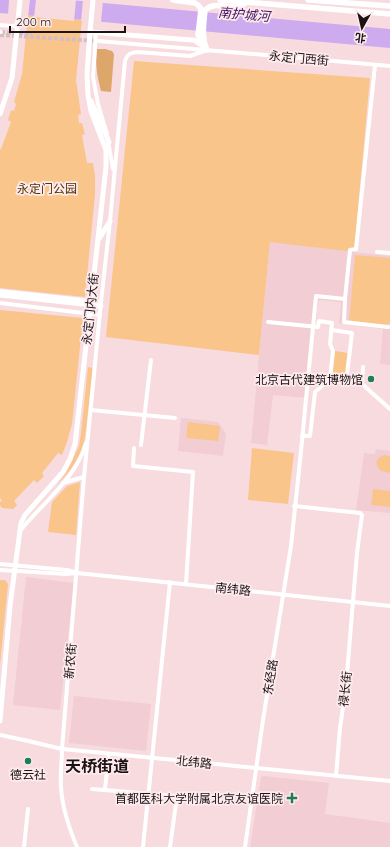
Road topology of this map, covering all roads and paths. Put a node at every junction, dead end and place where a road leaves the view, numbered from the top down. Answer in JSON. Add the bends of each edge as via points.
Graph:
{"nodes":[{"id":1,"x":20,"y":0,"type":"edge"},
{"id":2,"x":94,"y":0,"type":"edge"},
{"id":3,"x":173,"y":0,"type":"edge"},
{"id":4,"x":220,"y":0,"type":"edge"},
{"id":5,"x":308,"y":0,"type":"edge"},
{"id":6,"x":332,"y":0,"type":"edge"},
{"id":7,"x":247,"y":2,"type":"junction"},
{"id":8,"x":340,"y":3,"type":"junction"},
{"id":9,"x":390,"y":6,"type":"edge"},
{"id":10,"x":203,"y":9,"type":"junction"},
{"id":11,"x":390,"y":14,"type":"edge"},
{"id":12,"x":18,"y":23,"type":"junction"},
{"id":13,"x":0,"y":25,"type":"edge"},
{"id":14,"x":90,"y":29,"type":"junction"},
{"id":15,"x":96,"y":32,"type":"junction"},
{"id":16,"x":201,"y":35,"type":"junction"},
{"id":17,"x":99,"y":40,"type":"tunnel mouth"},
{"id":18,"x":194,"y":40,"type":"junction"},
{"id":19,"x":207,"y":50,"type":"junction"},
{"id":20,"x":375,"y":65,"type":"junction"},
{"id":21,"x":390,"y":66,"type":"edge"},
{"id":22,"x":88,"y":95,"type":"junction"},
{"id":23,"x":0,"y":114,"type":"edge"},
{"id":24,"x":109,"y":142,"type":"junction"},
{"id":25,"x":114,"y":176,"type":"junction"},
{"id":26,"x":110,"y":221,"type":"junction"},
{"id":27,"x":97,"y":241,"type":"junction"},
{"id":28,"x":377,"y":252,"type":"dead end"},
{"id":29,"x":390,"y":253,"type":"edge"},
{"id":30,"x":0,"y":291,"type":"edge"},
{"id":31,"x":0,"y":295,"type":"edge"},
{"id":32,"x":0,"y":298,"type":"edge"},
{"id":33,"x":345,"y":299,"type":"junction"},
{"id":34,"x":0,"y":303,"type":"edge"},
{"id":35,"x":90,"y":307,"type":"junction"},
{"id":36,"x":101,"y":308,"type":"junction"},
{"id":37,"x":268,"y":322,"type":"dead end"},
{"id":38,"x":313,"y":326,"type":"junction"},
{"id":39,"x":388,"y":327,"type":"dead end"},
{"id":40,"x":332,"y":330,"type":"junction"},
{"id":41,"x":151,"y":360,"type":"dead end"},
{"id":42,"x":363,"y":367,"type":"dead end"},
{"id":43,"x":327,"y":381,"type":"junction"},
{"id":44,"x":346,"y":382,"type":"junction"},
{"id":45,"x":362,"y":384,"type":"junction"},
{"id":46,"x":390,"y":409,"type":"edge"},
{"id":47,"x":91,"y":410,"type":"junction"},
{"id":48,"x":144,"y":415,"type":"junction"},
{"id":49,"x":175,"y":418,"type":"dead end"},
{"id":50,"x":88,"y":433,"type":"junction"},
{"id":51,"x":302,"y":436,"type":"junction"},
{"id":52,"x":141,"y":445,"type":"dead end"},
{"id":53,"x":134,"y":448,"type":"dead end"},
{"id":54,"x":84,"y":477,"type":"junction"},
{"id":55,"x":63,"y":483,"type":"junction"},
{"id":56,"x":294,"y":506,"type":"junction"},
{"id":57,"x":20,"y":532,"type":"junction"},
{"id":58,"x":0,"y":564,"type":"edge"},
{"id":59,"x":15,"y":568,"type":"junction"},
{"id":60,"x":0,"y":570,"type":"edge"},
{"id":61,"x":77,"y":573,"type":"junction"},
{"id":62,"x":170,"y":582,"type":"junction"},
{"id":63,"x":186,"y":584,"type":"junction"},
{"id":64,"x":283,"y":594,"type":"junction"},
{"id":65,"x":353,"y":602,"type":"junction"},
{"id":66,"x":390,"y":606,"type":"edge"},
{"id":67,"x":0,"y":721,"type":"edge"},
{"id":68,"x":0,"y":735,"type":"edge"},
{"id":69,"x":62,"y":749,"type":"junction"},
{"id":70,"x":109,"y":754,"type":"junction"},
{"id":71,"x":152,"y":758,"type":"junction"},
{"id":72,"x":256,"y":768,"type":"junction"},
{"id":73,"x":336,"y":776,"type":"junction"},
{"id":74,"x":390,"y":781,"type":"edge"},
{"id":75,"x":92,"y":789,"type":"dead end"},
{"id":76,"x":105,"y":789,"type":"junction"},
{"id":77,"x":148,"y":794,"type":"junction"},
{"id":78,"x":28,"y":810,"type":"dead end"},
{"id":79,"x":24,"y":847,"type":"edge"},
{"id":80,"x":77,"y":847,"type":"edge"},
{"id":81,"x":143,"y":847,"type":"edge"},
{"id":82,"x":170,"y":847,"type":"edge"},
{"id":83,"x":245,"y":847,"type":"edge"}],
"edges":[{"from":1,"to":12,"type":"main road"},
{"from":2,"to":14,"type":"main road","name":"永定门内大街"},
{"from":3,"to":10,"type":"highway","via":[[195,3]]},
{"from":4,"to":7,"type":"highway"},
{"from":5,"to":8,"type":"highway"},
{"from":6,"to":8,"type":"highway"},
{"from":7,"to":10,"type":"highway","via":[[240,7],[214,5]]},
{"from":7,"to":11,"type":"highway"},
{"from":8,"to":9,"type":"highway"},
{"from":10,"to":16,"type":"highway"},
{"from":12,"to":13,"type":"street","via":[[12,26]]},
{"from":12,"to":23,"type":"main road","via":[[12,78]]},
{"from":14,"to":15,"type":"main road"},
{"from":14,"to":22,"type":"main road","name":"永定门内大街"},
{"from":15,"to":18,"type":"main road"},
{"from":15,"to":24,"type":"street","via":[[93,77]]},
{"from":16,"to":18,"type":"highway"},
{"from":16,"to":19,"type":"highway","via":[[202,43]]},
{"from":17,"to":19,"type":"street","via":[[191,46]]},
{"from":18,"to":19,"type":"main road"},
{"from":19,"to":20,"type":"street","name":"永定门西街"},
{"from":19,"to":25,"type":"street","via":[[190,56],[138,52],[128,55],[125,61]]},
{"from":20,"to":21,"type":"street","name":"永定门西街"},
{"from":20,"to":33,"type":"street","via":[[356,249],[350,250]]},
{"from":22,"to":24,"type":"main road"},
{"from":22,"to":27,"type":"main road","name":"永定门内大街","via":[[90,111],[106,150]]},
{"from":24,"to":25,"type":"street"},
{"from":25,"to":26,"type":"street"},
{"from":26,"to":27,"type":"main road"},
{"from":26,"to":36,"type":"street"},
{"from":27,"to":35,"type":"main road","name":"永定门内大街"},
{"from":28,"to":29,"type":"street"},
{"from":30,"to":35,"type":"street"},
{"from":31,"to":35,"type":"main road"},
{"from":32,"to":35,"type":"main road"},
{"from":33,"to":38,"type":"street","name":"东经路","via":[[316,296]]},
{"from":33,"to":39,"type":"street","via":[[344,322]]},
{"from":34,"to":35,"type":"street"},
{"from":35,"to":36,"type":"main road"},
{"from":35,"to":57,"type":"main road","name":"永定门内大街","via":[[75,444],[63,472],[25,515]]},
{"from":36,"to":47,"type":"street"},
{"from":37,"to":38,"type":"street"},
{"from":38,"to":40,"type":"street","via":[[318,327],[319,321],[332,323]]},
{"from":38,"to":51,"type":"street","name":"东经路"},
{"from":40,"to":43,"type":"street","via":[[330,379]]},
{"from":40,"to":44,"type":"street","via":[[352,333]]},
{"from":41,"to":48,"type":"street"},
{"from":42,"to":45,"type":"street"},
{"from":43,"to":44,"type":"street"},
{"from":43,"to":51,"type":"street","via":[[315,392],[310,436]]},
{"from":44,"to":45,"type":"street"},
{"from":45,"to":46,"type":"street"},
{"from":47,"to":48,"type":"street"},
{"from":47,"to":50,"type":"street"},
{"from":48,"to":49,"type":"street"},
{"from":48,"to":52,"type":"street"},
{"from":50,"to":54,"type":"street"},
{"from":50,"to":55,"type":"street","via":[[79,460]]},
{"from":51,"to":56,"type":"street","name":"东经路"},
{"from":53,"to":63,"type":"street","via":[[133,466],[193,472]]},
{"from":54,"to":55,"type":"street"},
{"from":54,"to":61,"type":"street"},
{"from":55,"to":57,"type":"street"},
{"from":56,"to":64,"type":"street","name":"东经路"},
{"from":56,"to":65,"type":"street","name":"禄长街","via":[[360,512],[362,515]]},
{"from":57,"to":59,"type":"main road","name":"永定门内大街"},
{"from":58,"to":59,"type":"street"},
{"from":59,"to":60,"type":"street"},
{"from":59,"to":61,"type":"street","name":"南纬路"},
{"from":59,"to":67,"type":"main road","name":"永定门内大街"},
{"from":61,"to":62,"type":"street","name":"南纬路"},
{"from":61,"to":69,"type":"street","name":"新农街"},
{"from":62,"to":63,"type":"street","name":"南纬路"},
{"from":62,"to":71,"type":"street"},
{"from":63,"to":64,"type":"street","name":"南纬路"},
{"from":64,"to":65,"type":"street","name":"南纬路"},
{"from":64,"to":72,"type":"street","name":"东经路"},
{"from":65,"to":66,"type":"street","name":"南纬路"},
{"from":65,"to":73,"type":"street","name":"禄长街"},
{"from":68,"to":69,"type":"street","name":"北纬路"},
{"from":69,"to":70,"type":"street","name":"北纬路"},
{"from":69,"to":80,"type":"street","name":"新农街","via":[[62,795]]},
{"from":70,"to":71,"type":"street","name":"北纬路"},
{"from":70,"to":76,"type":"street"},
{"from":71,"to":72,"type":"street","name":"北纬路"},
{"from":71,"to":77,"type":"street"},
{"from":72,"to":73,"type":"street","name":"北纬路"},
{"from":72,"to":83,"type":"street","name":"东经路"},
{"from":73,"to":74,"type":"street","name":"北纬路"},
{"from":75,"to":76,"type":"street"},
{"from":76,"to":77,"type":"street"},
{"from":77,"to":81,"type":"street"},
{"from":77,"to":82,"type":"street","via":[[176,796]]},
{"from":78,"to":79,"type":"street"}]}
